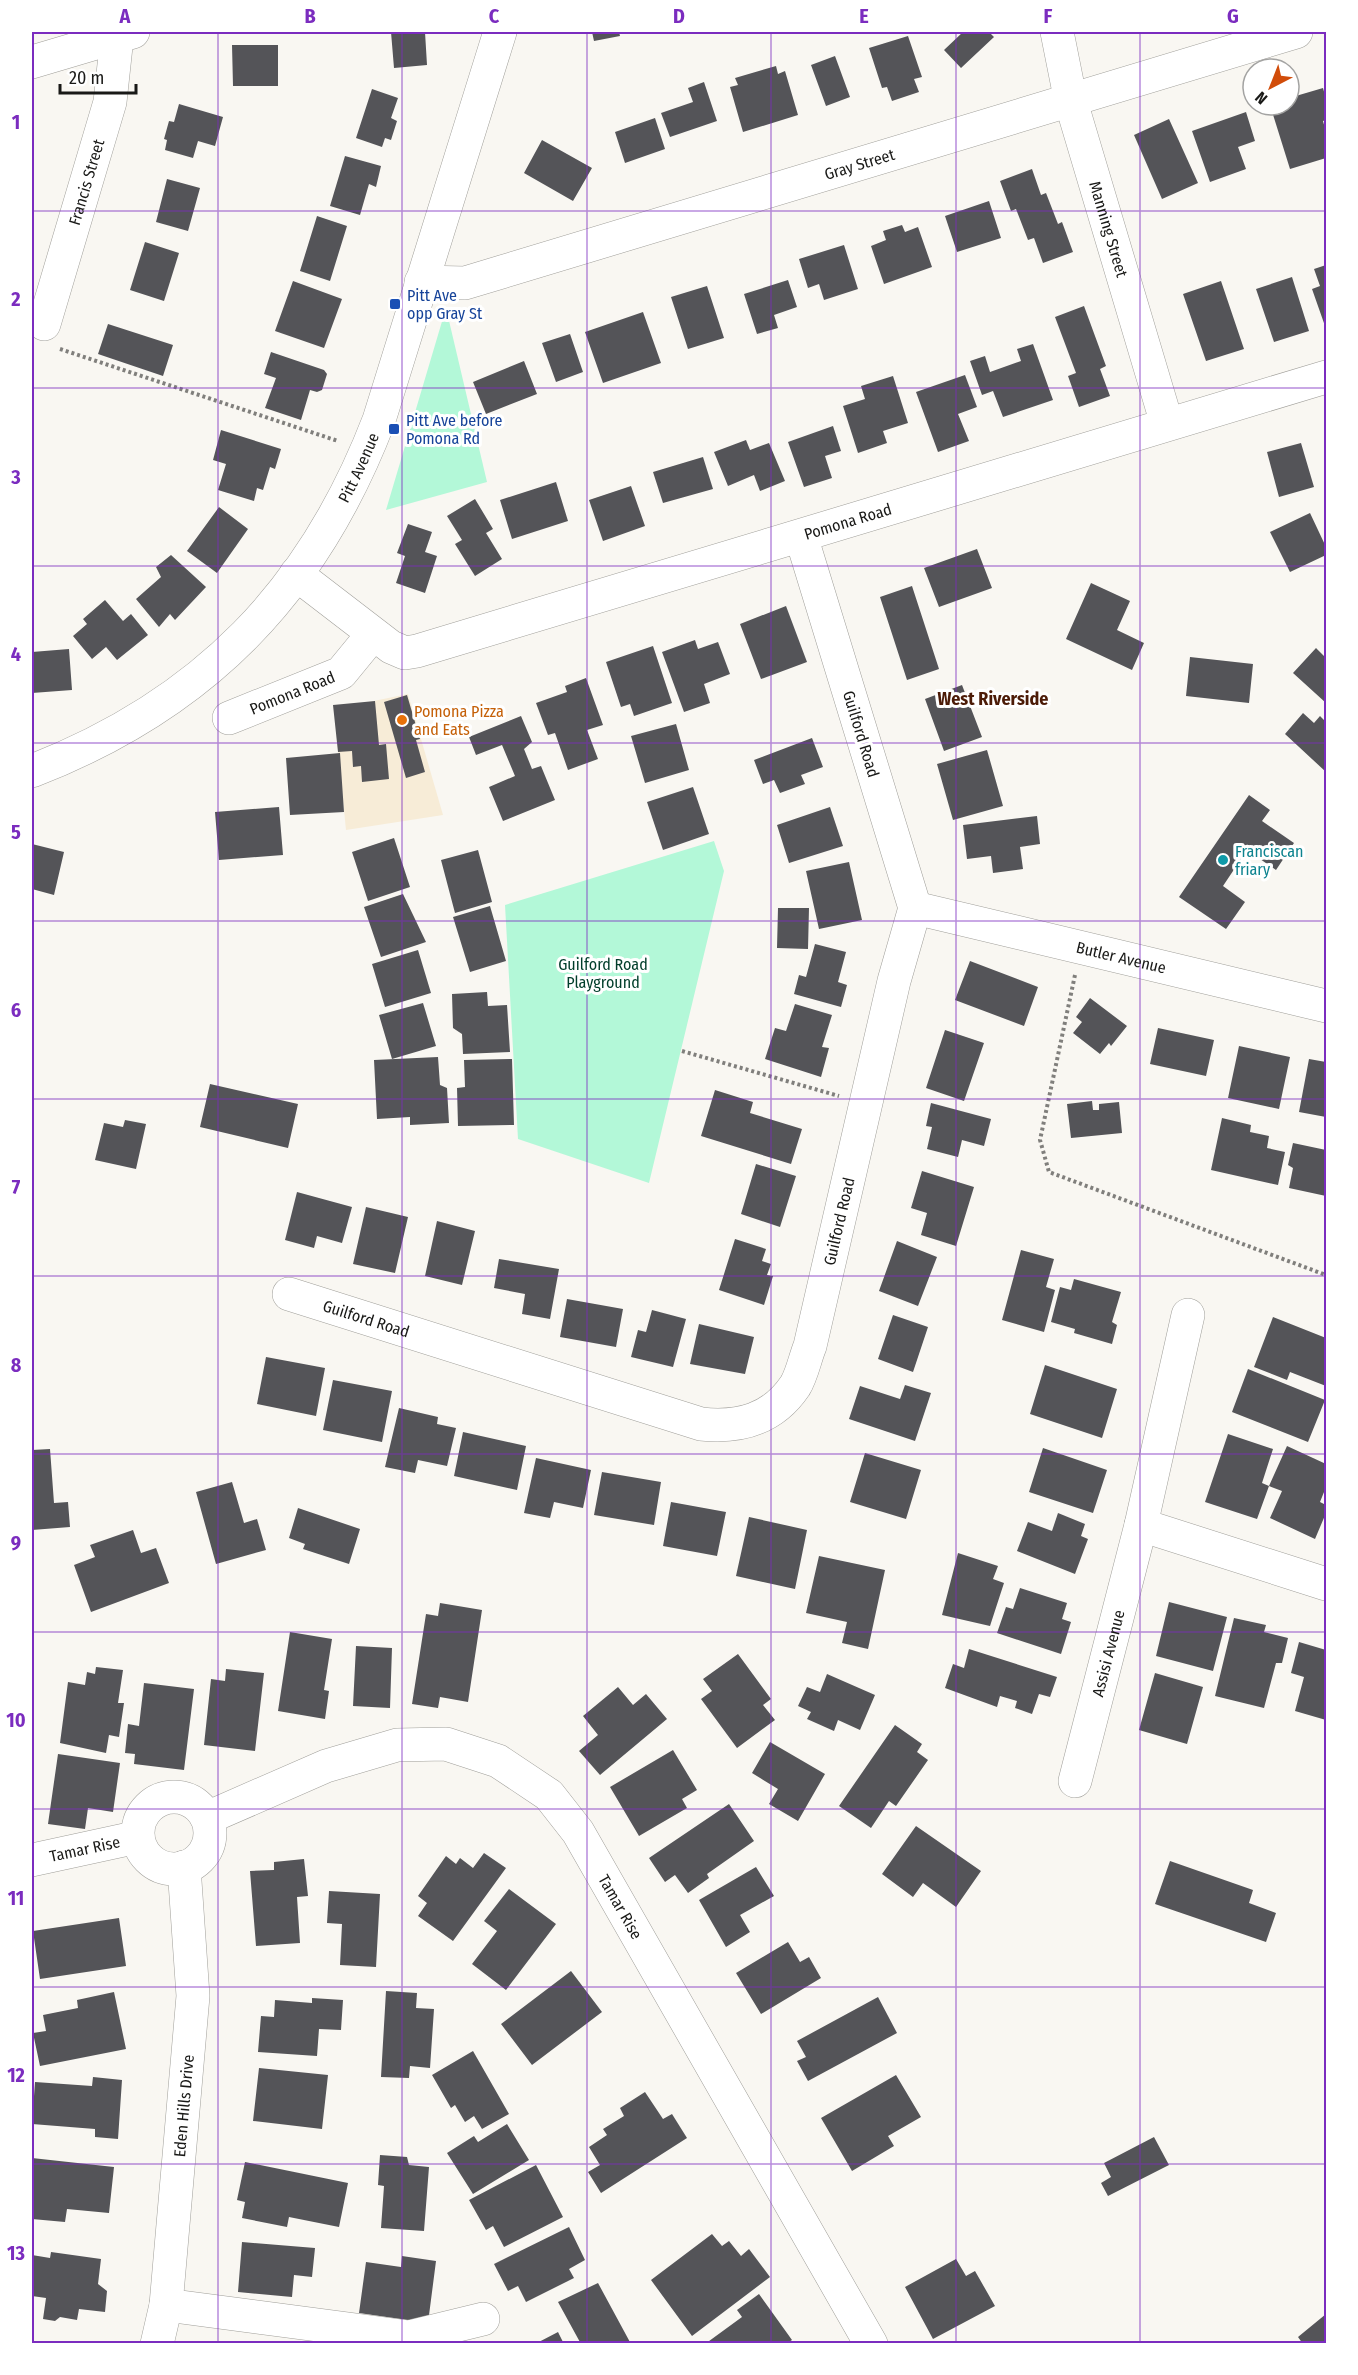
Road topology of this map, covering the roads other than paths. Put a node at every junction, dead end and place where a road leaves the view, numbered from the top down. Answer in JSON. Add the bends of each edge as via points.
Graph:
{"nodes":[{"id":1,"x":500,"y":32,"type":"edge"},
{"id":2,"x":1057,"y":32,"type":"edge"},
{"id":3,"x":1296,"y":32,"type":"edge"},
{"id":4,"x":125,"y":34,"type":"edge"},
{"id":5,"x":32,"y":62,"type":"edge"},
{"id":6,"x":1071,"y":102,"type":"junction"},
{"id":7,"x":421,"y":282,"type":"junction"},
{"id":8,"x":44,"y":324,"type":"road end"},
{"id":9,"x":1326,"y":377,"type":"edge"},
{"id":10,"x":1167,"y":424,"type":"junction"},
{"id":11,"x":801,"y":536,"type":"junction"},
{"id":12,"x":296,"y":574,"type":"junction"},
{"id":13,"x":373,"y":634,"type":"junction"},
{"id":14,"x":229,"y":718,"type":"dead end"},
{"id":15,"x":32,"y":771,"type":"edge"},
{"id":16,"x":915,"y":908,"type":"junction"},
{"id":17,"x":1326,"y":1006,"type":"edge"},
{"id":18,"x":289,"y":1294,"type":"dead end"},
{"id":19,"x":1188,"y":1315,"type":"dead end"},
{"id":20,"x":1141,"y":1525,"type":"junction"},
{"id":21,"x":1326,"y":1584,"type":"edge"},
{"id":22,"x":1075,"y":1781,"type":"dead end"},
{"id":23,"x":207,"y":1818,"type":"junction"},
{"id":24,"x":138,"y":1837,"type":"junction"},
{"id":25,"x":32,"y":1860,"type":"edge"},
{"id":26,"x":184,"y":1867,"type":"junction"},
{"id":27,"x":166,"y":2305,"type":"junction"},
{"id":28,"x":483,"y":2319,"type":"dead end"},
{"id":29,"x":157,"y":2343,"type":"edge"},
{"id":30,"x":871,"y":2343,"type":"edge"}],
"edges":[{"from":1,"to":7,"type":"street","name":"Pitt Avenue"},
{"from":2,"to":6,"type":"street","name":"Manning Street"},
{"from":3,"to":6,"type":"street","name":"Gray Street"},
{"from":4,"to":5,"type":"street"},
{"from":4,"to":8,"type":"street","name":"Francis Street","via":[[110,102]]},
{"from":6,"to":7,"type":"street","name":"Gray Street","via":[[465,283]]},
{"from":6,"to":10,"type":"street","name":"Manning Street"},
{"from":7,"to":12,"type":"street","name":"Pitt Avenue","via":[[368,448],[326,532]]},
{"from":9,"to":10,"type":"street","name":"Pomona Road"},
{"from":10,"to":11,"type":"street","name":"Pomona Road"},
{"from":11,"to":13,"type":"street","name":"Pomona Road","via":[[417,651],[405,653]]},
{"from":11,"to":16,"type":"street","name":"Guilford Road"},
{"from":12,"to":13,"type":"street","name":"Pomona Road"},
{"from":12,"to":15,"type":"street","name":"Pitt Avenue","via":[[247,636],[182,692],[108,738]]},
{"from":13,"to":14,"type":"street","name":"Pomona Road","via":[[341,673]]},
{"from":16,"to":17,"type":"street","name":"Butler Avenue"},
{"from":16,"to":18,"type":"street","name":"Guilford Road","via":[[806,1356],[796,1385],[777,1405],[753,1421],[726,1427],[701,1424]]},
{"from":19,"to":20,"type":"street","name":"Assisi Avenue"},
{"from":20,"to":21,"type":"street"},
{"from":20,"to":22,"type":"street","name":"Assisi Avenue"},
{"from":23,"to":24,"type":"street","via":[[201,1808],[181,1797],[159,1800],[142,1815]]},
{"from":23,"to":26,"type":"street","via":[[211,1830],[204,1853]]},
{"from":23,"to":30,"type":"street","name":"Tamar Rise","via":[[326,1766],[397,1745],[446,1744],[498,1761],[549,1795],[578,1832]]},
{"from":24,"to":25,"type":"street","name":"Tamar Rise"},
{"from":24,"to":26,"type":"street","via":[[154,1863],[164,1868]]},
{"from":26,"to":27,"type":"street","name":"Eden Hills Drive","via":[[193,1996]]},
{"from":27,"to":28,"type":"street","via":[[409,2337]]},
{"from":27,"to":29,"type":"street","name":"Eden Hills Drive"}]}
